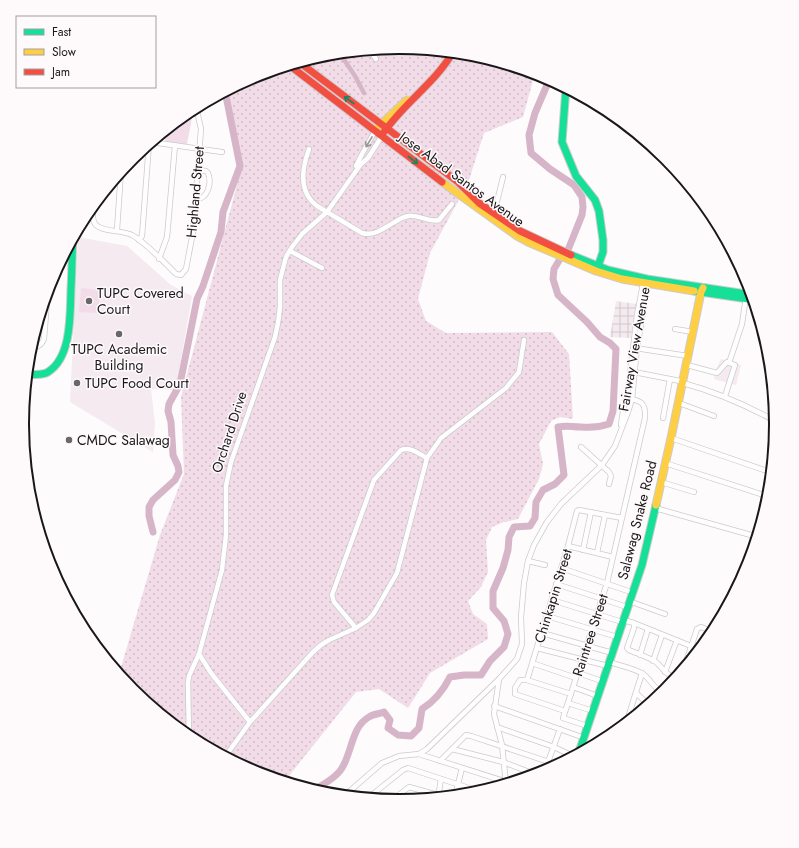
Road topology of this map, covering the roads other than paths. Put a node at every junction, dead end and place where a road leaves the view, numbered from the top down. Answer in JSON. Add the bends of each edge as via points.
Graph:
{"nodes":[{"id":1,"x":373,"y":54,"type":"edge"},
{"id":2,"x":450,"y":58,"type":"edge"},
{"id":3,"x":376,"y":59,"type":"dead end"},
{"id":4,"x":304,"y":66,"type":"edge"},
{"id":5,"x":294,"y":69,"type":"edge"},
{"id":6,"x":566,"y":94,"type":"edge"},
{"id":7,"x":198,"y":114,"type":"edge"},
{"id":8,"x":384,"y":126,"type":"junction"},
{"id":9,"x":375,"y":131,"type":"junction"},
{"id":10,"x":382,"y":136,"type":"junction"},
{"id":11,"x":157,"y":144,"type":"edge"},
{"id":12,"x":174,"y":146,"type":"junction"},
{"id":13,"x":199,"y":149,"type":"junction"},
{"id":14,"x":309,"y":149,"type":"dead end"},
{"id":15,"x":149,"y":151,"type":"edge"},
{"id":16,"x":222,"y":152,"type":"dead end"},
{"id":17,"x":198,"y":170,"type":"junction"},
{"id":18,"x":503,"y":177,"type":"dead end"},
{"id":19,"x":349,"y":180,"type":"junction"},
{"id":20,"x":120,"y":181,"type":"edge"},
{"id":21,"x":196,"y":199,"type":"junction"},
{"id":22,"x":452,"y":204,"type":"dead end"},
{"id":23,"x":327,"y":212,"type":"junction"},
{"id":24,"x":94,"y":214,"type":"edge"},
{"id":25,"x":492,"y":216,"type":"junction"},
{"id":26,"x":117,"y":230,"type":"junction"},
{"id":27,"x":140,"y":240,"type":"junction"},
{"id":28,"x":72,"y":251,"type":"edge"},
{"id":29,"x":290,"y":251,"type":"junction"},
{"id":30,"x":159,"y":259,"type":"junction"},
{"id":31,"x":322,"y":268,"type":"dead end"},
{"id":32,"x":597,"y":268,"type":"junction"},
{"id":33,"x":646,"y":282,"type":"junction"},
{"id":34,"x":702,"y":290,"type":"junction"},
{"id":35,"x":747,"y":296,"type":"edge"},
{"id":36,"x":748,"y":300,"type":"edge"},
{"id":37,"x":46,"y":315,"type":"edge"},
{"id":38,"x":675,"y":329,"type":"dead end"},
{"id":39,"x":693,"y":332,"type":"junction"},
{"id":40,"x":524,"y":340,"type":"dead end"},
{"id":41,"x":37,"y":347,"type":"edge"},
{"id":42,"x":635,"y":348,"type":"junction"},
{"id":43,"x":688,"y":356,"type":"junction"},
{"id":44,"x":729,"y":363,"type":"junction"},
{"id":45,"x":687,"y":365,"type":"junction"},
{"id":46,"x":634,"y":372,"type":"junction"},
{"id":47,"x":32,"y":374,"type":"edge"},
{"id":48,"x":670,"y":380,"type":"junction"},
{"id":49,"x":681,"y":382,"type":"junction"},
{"id":50,"x":725,"y":396,"type":"junction"},
{"id":51,"x":629,"y":398,"type":"junction"},
{"id":52,"x":679,"y":403,"type":"junction"},
{"id":53,"x":714,"y":416,"type":"dead end"},
{"id":54,"x":663,"y":418,"type":"dead end"},
{"id":55,"x":770,"y":418,"type":"edge"},
{"id":56,"x":671,"y":438,"type":"junction"},
{"id":57,"x":581,"y":448,"type":"dead end"},
{"id":58,"x":427,"y":458,"type":"junction"},
{"id":59,"x":665,"y":463,"type":"junction"},
{"id":60,"x":602,"y":465,"type":"junction"},
{"id":61,"x":764,"y":470,"type":"dead end"},
{"id":62,"x":661,"y":482,"type":"junction"},
{"id":63,"x":609,"y":484,"type":"dead end"},
{"id":64,"x":694,"y":492,"type":"dead end"},
{"id":65,"x":763,"y":495,"type":"edge"},
{"id":66,"x":655,"y":508,"type":"junction"},
{"id":67,"x":591,"y":512,"type":"junction"},
{"id":68,"x":605,"y":515,"type":"junction"},
{"id":69,"x":622,"y":518,"type":"junction"},
{"id":70,"x":752,"y":535,"type":"edge"},
{"id":71,"x":568,"y":546,"type":"junction"},
{"id":72,"x":583,"y":550,"type":"junction"},
{"id":73,"x":597,"y":553,"type":"junction"},
{"id":74,"x":613,"y":557,"type":"junction"},
{"id":75,"x":528,"y":561,"type":"junction"},
{"id":76,"x":545,"y":565,"type":"dead end"},
{"id":77,"x":562,"y":568,"type":"junction"},
{"id":78,"x":607,"y":583,"type":"junction"},
{"id":79,"x":556,"y":584,"type":"junction"},
{"id":80,"x":628,"y":591,"type":"dead end"},
{"id":81,"x":602,"y":599,"type":"junction"},
{"id":82,"x":552,"y":600,"type":"junction"},
{"id":83,"x":627,"y":604,"type":"junction"},
{"id":84,"x":664,"y":614,"type":"dead end"},
{"id":85,"x":597,"y":615,"type":"junction"},
{"id":86,"x":547,"y":616,"type":"junction"},
{"id":87,"x":621,"y":621,"type":"junction"},
{"id":88,"x":634,"y":623,"type":"junction"},
{"id":89,"x":356,"y":628,"type":"junction"},
{"id":90,"x":592,"y":629,"type":"junction"},
{"id":91,"x":648,"y":629,"type":"junction"},
{"id":92,"x":708,"y":630,"type":"edge"},
{"id":93,"x":542,"y":633,"type":"junction"},
{"id":94,"x":662,"y":634,"type":"junction"},
{"id":95,"x":614,"y":636,"type":"dead end"},
{"id":96,"x":677,"y":640,"type":"junction"},
{"id":97,"x":587,"y":646,"type":"junction"},
{"id":98,"x":691,"y":646,"type":"junction"},
{"id":99,"x":537,"y":648,"type":"junction"},
{"id":100,"x":609,"y":652,"type":"dead end"},
{"id":101,"x":199,"y":654,"type":"junction"},
{"id":102,"x":640,"y":655,"type":"junction"},
{"id":103,"x":688,"y":656,"type":"edge"},
{"id":104,"x":582,"y":660,"type":"junction"},
{"id":105,"x":654,"y":661,"type":"junction"},
{"id":106,"x":532,"y":663,"type":"junction"},
{"id":107,"x":607,"y":664,"type":"junction"},
{"id":108,"x":665,"y":672,"type":"junction"},
{"id":109,"x":642,"y":673,"type":"junction"},
{"id":110,"x":577,"y":675,"type":"junction"},
{"id":111,"x":670,"y":676,"type":"edge"},
{"id":112,"x":499,"y":679,"type":"junction"},
{"id":113,"x":527,"y":680,"type":"junction"},
{"id":114,"x":599,"y":680,"type":"dead end"},
{"id":115,"x":573,"y":687,"type":"junction"},
{"id":116,"x":658,"y":689,"type":"edge"},
{"id":117,"x":636,"y":693,"type":"junction"},
{"id":118,"x":571,"y":694,"type":"junction"},
{"id":119,"x":595,"y":695,"type":"dead end"},
{"id":120,"x":645,"y":702,"type":"edge"},
{"id":121,"x":568,"y":703,"type":"junction"},
{"id":122,"x":494,"y":706,"type":"junction"},
{"id":123,"x":590,"y":710,"type":"dead end"},
{"id":124,"x":565,"y":711,"type":"junction"},
{"id":125,"x":629,"y":715,"type":"edge"},
{"id":126,"x":250,"y":722,"type":"junction"},
{"id":127,"x":584,"y":725,"type":"dead end"},
{"id":128,"x":497,"y":727,"type":"junction"},
{"id":129,"x":189,"y":728,"type":"edge"},
{"id":130,"x":560,"y":729,"type":"junction"},
{"id":131,"x":579,"y":736,"type":"dead end"},
{"id":132,"x":502,"y":745,"type":"junction"},
{"id":133,"x":554,"y":746,"type":"junction"},
{"id":134,"x":452,"y":749,"type":"junction"},
{"id":135,"x":575,"y":750,"type":"edge"},
{"id":136,"x":229,"y":753,"type":"edge"},
{"id":137,"x":569,"y":753,"type":"edge"},
{"id":138,"x":419,"y":754,"type":"junction"},
{"id":139,"x":440,"y":761,"type":"junction"},
{"id":140,"x":503,"y":762,"type":"junction"},
{"id":141,"x":548,"y":762,"type":"joint"},
{"id":142,"x":462,"y":768,"type":"junction"},
{"id":143,"x":527,"y":772,"type":"edge"},
{"id":144,"x":440,"y":779,"type":"junction"},
{"id":145,"x":506,"y":779,"type":"edge"},
{"id":146,"x":500,"y":781,"type":"edge"},
{"id":147,"x":457,"y":784,"type":"junction"},
{"id":148,"x":465,"y":788,"type":"edge"},
{"id":149,"x":456,"y":790,"type":"edge"},
{"id":150,"x":350,"y":791,"type":"edge"},
{"id":151,"x":438,"y":792,"type":"edge"},
{"id":152,"x":430,"y":793,"type":"edge"},
{"id":153,"x":373,"y":794,"type":"edge"},
{"id":154,"x":399,"y":794,"type":"edge"}],
"edges":[{"from":1,"to":3,"type":"street"},
{"from":2,"to":8,"type":"main road","name":"Orchard Drive"},
{"from":8,"to":4,"type":"main road","name":"Jose Abad Santos Avenue","one_way":true},
{"from":5,"to":9,"type":"main road","name":"Jose Abad Santos Avenue"},
{"from":6,"to":32,"type":"main road","via":[[562,142],[576,176],[595,200],[599,211],[603,252]]},
{"from":7,"to":13,"type":"street","name":"Highland Street","via":[[201,129]]},
{"from":8,"to":9,"type":"main road","name":"Orchard Drive"},
{"from":8,"to":10,"type":"main road","name":"Orchard Drive"},
{"from":8,"to":25,"type":"main road","name":"Jose Abad Santos Avenue","via":[[458,182]]},
{"from":9,"to":10,"type":"main road","name":"Jose Abad Santos Avenue"},
{"from":9,"to":19,"type":"street","name":"Orchard Drive","one_way":true},
{"from":10,"to":19,"type":"street","name":"Orchard Drive"},
{"from":10,"to":25,"type":"main road","name":"Jose Abad Santos Avenue","one_way":true},
{"from":11,"to":12,"type":"street"},
{"from":12,"to":13,"type":"street"},
{"from":12,"to":30,"type":"street","via":[[167,237]]},
{"from":13,"to":16,"type":"street"},
{"from":13,"to":17,"type":"street","name":"Highland Street"},
{"from":14,"to":23,"type":"street","via":[[304,163],[304,188],[310,201]]},
{"from":15,"to":27,"type":"street"},
{"from":17,"to":21,"type":"street","name":"Highland Street"},
{"from":17,"to":21,"type":"street","via":[[208,173],[209,184],[207,193]]},
{"from":18,"to":25,"type":"street"},
{"from":19,"to":23,"type":"street","name":"Orchard Drive"},
{"from":20,"to":26,"type":"street"},
{"from":21,"to":30,"type":"street","name":"Highland Street","via":[[186,269],[181,275],[176,274]]},
{"from":22,"to":23,"type":"street","via":[[439,220],[431,221],[409,216],[367,234]]},
{"from":23,"to":29,"type":"street","name":"Orchard Drive","via":[[302,234]]},
{"from":24,"to":26,"type":"street","via":[[94,222],[101,228]]},
{"from":25,"to":32,"type":"main road","name":"Jose Abad Santos Avenue","via":[[517,236]]},
{"from":26,"to":27,"type":"street"},
{"from":27,"to":30,"type":"street"},
{"from":28,"to":47,"type":"main road","via":[[69,328],[63,351],[57,364],[47,372]]},
{"from":29,"to":31,"type":"street"},
{"from":29,"to":101,"type":"street","name":"Orchard Drive","via":[[280,280],[280,307],[275,337],[228,474],[222,570]]},
{"from":32,"to":33,"type":"main road","name":"Jose Abad Santos Avenue"},
{"from":33,"to":34,"type":"main road","name":"Jose Abad Santos Avenue"},
{"from":33,"to":42,"type":"street","name":"Fairway View Avenue"},
{"from":34,"to":35,"type":"main road","name":"Jose Abad Santos Avenue"},
{"from":34,"to":39,"type":"main road","name":"Salawag Snake Road"},
{"from":36,"to":44,"type":"street"},
{"from":37,"to":41,"type":"street","via":[[44,339]]},
{"from":38,"to":39,"type":"street"},
{"from":39,"to":43,"type":"main road","name":"Salawag Snake Road"},
{"from":40,"to":58,"type":"street","via":[[519,372],[506,388],[441,438]]},
{"from":42,"to":43,"type":"street"},
{"from":42,"to":46,"type":"street","name":"Fairway View Avenue"},
{"from":42,"to":51,"type":"street","name":"Fairway View Avenue"},
{"from":43,"to":45,"type":"main road","name":"Salawag Snake Road"},
{"from":44,"to":45,"type":"street","via":[[724,364],[717,373]]},
{"from":44,"to":50,"type":"street","via":[[735,365]]},
{"from":45,"to":49,"type":"main road","name":"Salawag Snake Road"},
{"from":46,"to":48,"type":"street"},
{"from":46,"to":51,"type":"street","name":"Fairway View Avenue"},
{"from":48,"to":49,"type":"street"},
{"from":48,"to":54,"type":"street"},
{"from":49,"to":50,"type":"street"},
{"from":49,"to":52,"type":"main road","name":"Salawag Snake Road"},
{"from":50,"to":55,"type":"street"},
{"from":51,"to":60,"type":"street","name":"Fairway View Avenue","via":[[623,411],[621,431],[615,446]]},
{"from":51,"to":69,"type":"street","name":"Raintree Street","via":[[640,401],[646,410]]},
{"from":52,"to":53,"type":"street"},
{"from":52,"to":56,"type":"main road","name":"Salawag Snake Road"},
{"from":56,"to":59,"type":"main road","name":"Salawag Snake Road"},
{"from":56,"to":61,"type":"street"},
{"from":57,"to":60,"type":"street"},
{"from":58,"to":89,"type":"street","via":[[397,573],[374,613]]},
{"from":58,"to":89,"type":"street","via":[[404,448],[374,480],[332,595],[334,602]]},
{"from":59,"to":62,"type":"main road","name":"Salawag Snake Road"},
{"from":59,"to":65,"type":"street"},
{"from":60,"to":63,"type":"street","via":[[610,472]]},
{"from":60,"to":75,"type":"street","name":"Fairway View Avenue","via":[[561,504],[547,522]]},
{"from":62,"to":64,"type":"street"},
{"from":62,"to":66,"type":"main road","name":"Salawag Snake Road"},
{"from":66,"to":70,"type":"street"},
{"from":66,"to":83,"type":"main road","name":"Salawag Snake Road","via":[[642,565]]},
{"from":67,"to":68,"type":"street"},
{"from":67,"to":71,"type":"street","name":"Chinkapin Street","via":[[577,511]]},
{"from":67,"to":72,"type":"street"},
{"from":68,"to":69,"type":"street"},
{"from":68,"to":73,"type":"street"},
{"from":69,"to":74,"type":"street","name":"Raintree Street"},
{"from":71,"to":72,"type":"street"},
{"from":71,"to":77,"type":"street","name":"Chinkapin Street"},
{"from":72,"to":73,"type":"street"},
{"from":73,"to":74,"type":"street"},
{"from":74,"to":78,"type":"street","name":"Raintree Street"},
{"from":75,"to":76,"type":"street"},
{"from":75,"to":112,"type":"street","name":"Fairway View Avenue","via":[[521,617],[522,644],[517,659]]},
{"from":77,"to":78,"type":"street"},
{"from":77,"to":79,"type":"street","name":"Chinkapin Street"},
{"from":78,"to":80,"type":"street"},
{"from":78,"to":81,"type":"street","name":"Raintree Street"},
{"from":79,"to":81,"type":"street"},
{"from":79,"to":82,"type":"street","name":"Chinkapin Street"},
{"from":81,"to":83,"type":"street"},
{"from":81,"to":85,"type":"street","name":"Raintree Street"},
{"from":82,"to":85,"type":"street"},
{"from":82,"to":86,"type":"street","name":"Chinkapin Street"},
{"from":83,"to":84,"type":"street"},
{"from":83,"to":87,"type":"main road","name":"Salawag Snake Road"},
{"from":85,"to":87,"type":"street"},
{"from":85,"to":90,"type":"street","name":"Raintree Street"},
{"from":86,"to":90,"type":"street"},
{"from":86,"to":93,"type":"street","name":"Chinkapin Street"},
{"from":87,"to":88,"type":"street"},
{"from":87,"to":107,"type":"main road","name":"Salawag Snake Road"},
{"from":88,"to":91,"type":"street"},
{"from":88,"to":102,"type":"street","via":[[627,648]]},
{"from":89,"to":126,"type":"street","via":[[321,645]]},
{"from":90,"to":95,"type":"street"},
{"from":90,"to":97,"type":"street","name":"Raintree Street"},
{"from":91,"to":94,"type":"street"},
{"from":91,"to":102,"type":"street"},
{"from":92,"to":98,"type":"street","via":[[701,627],[697,629]]},
{"from":93,"to":97,"type":"street"},
{"from":93,"to":99,"type":"street","name":"Chinkapin Street"},
{"from":94,"to":96,"type":"street"},
{"from":94,"to":105,"type":"street"},
{"from":96,"to":98,"type":"street"},
{"from":96,"to":108,"type":"street"},
{"from":97,"to":100,"type":"street"},
{"from":97,"to":104,"type":"street","name":"Raintree Street"},
{"from":98,"to":103,"type":"street"},
{"from":99,"to":104,"type":"street"},
{"from":99,"to":106,"type":"street","name":"Chinkapin Street"},
{"from":101,"to":126,"type":"street"},
{"from":101,"to":129,"type":"street","name":"Orchard Drive","via":[[188,683]]},
{"from":102,"to":105,"type":"street"},
{"from":104,"to":107,"type":"street"},
{"from":104,"to":110,"type":"street","name":"Raintree Street"},
{"from":105,"to":108,"type":"street"},
{"from":106,"to":110,"type":"street"},
{"from":106,"to":113,"type":"street","name":"Chinkapin Street"},
{"from":107,"to":109,"type":"street"},
{"from":107,"to":135,"type":"main road","name":"Salawag Snake Road"},
{"from":108,"to":111,"type":"street"},
{"from":109,"to":116,"type":"street"},
{"from":109,"to":117,"type":"street"},
{"from":110,"to":114,"type":"street"},
{"from":110,"to":115,"type":"street","name":"Raintree Street"},
{"from":112,"to":122,"type":"street"},
{"from":112,"to":138,"type":"street","name":"Fairway View Avenue"},
{"from":113,"to":118,"type":"street"},
{"from":113,"to":124,"type":"street","via":[[520,680],[515,688],[515,694]]},
{"from":115,"to":118,"type":"street","name":"Raintree Street"},
{"from":115,"to":119,"type":"street"},
{"from":117,"to":120,"type":"street"},
{"from":117,"to":125,"type":"street"},
{"from":118,"to":121,"type":"street","name":"Raintree Street"},
{"from":121,"to":123,"type":"street"},
{"from":121,"to":124,"type":"street","name":"Raintree Street"},
{"from":122,"to":128,"type":"street"},
{"from":122,"to":130,"type":"street"},
{"from":124,"to":127,"type":"street","name":"Raintree Street","via":[[563,718]]},
{"from":126,"to":136,"type":"street"},
{"from":128,"to":132,"type":"street"},
{"from":128,"to":133,"type":"street"},
{"from":130,"to":131,"type":"street"},
{"from":130,"to":133,"type":"street"},
{"from":132,"to":134,"type":"street","via":[[466,735]]},
{"from":132,"to":140,"type":"street"},
{"from":132,"to":141,"type":"street"},
{"from":133,"to":137,"type":"street"},
{"from":133,"to":141,"type":"street"},
{"from":134,"to":139,"type":"street"},
{"from":134,"to":140,"type":"street"},
{"from":138,"to":139,"type":"street"},
{"from":138,"to":150,"type":"street","via":[[399,756],[382,764]]},
{"from":139,"to":142,"type":"street"},
{"from":140,"to":143,"type":"street"},
{"from":140,"to":145,"type":"street"},
{"from":142,"to":146,"type":"street"},
{"from":142,"to":147,"type":"street"},
{"from":144,"to":147,"type":"street"},
{"from":144,"to":151,"type":"street"},
{"from":144,"to":153,"type":"street","via":[[408,768]]},
{"from":147,"to":148,"type":"street"},
{"from":147,"to":149,"type":"street"},
{"from":152,"to":154,"type":"street","via":[[409,786]]}]}
